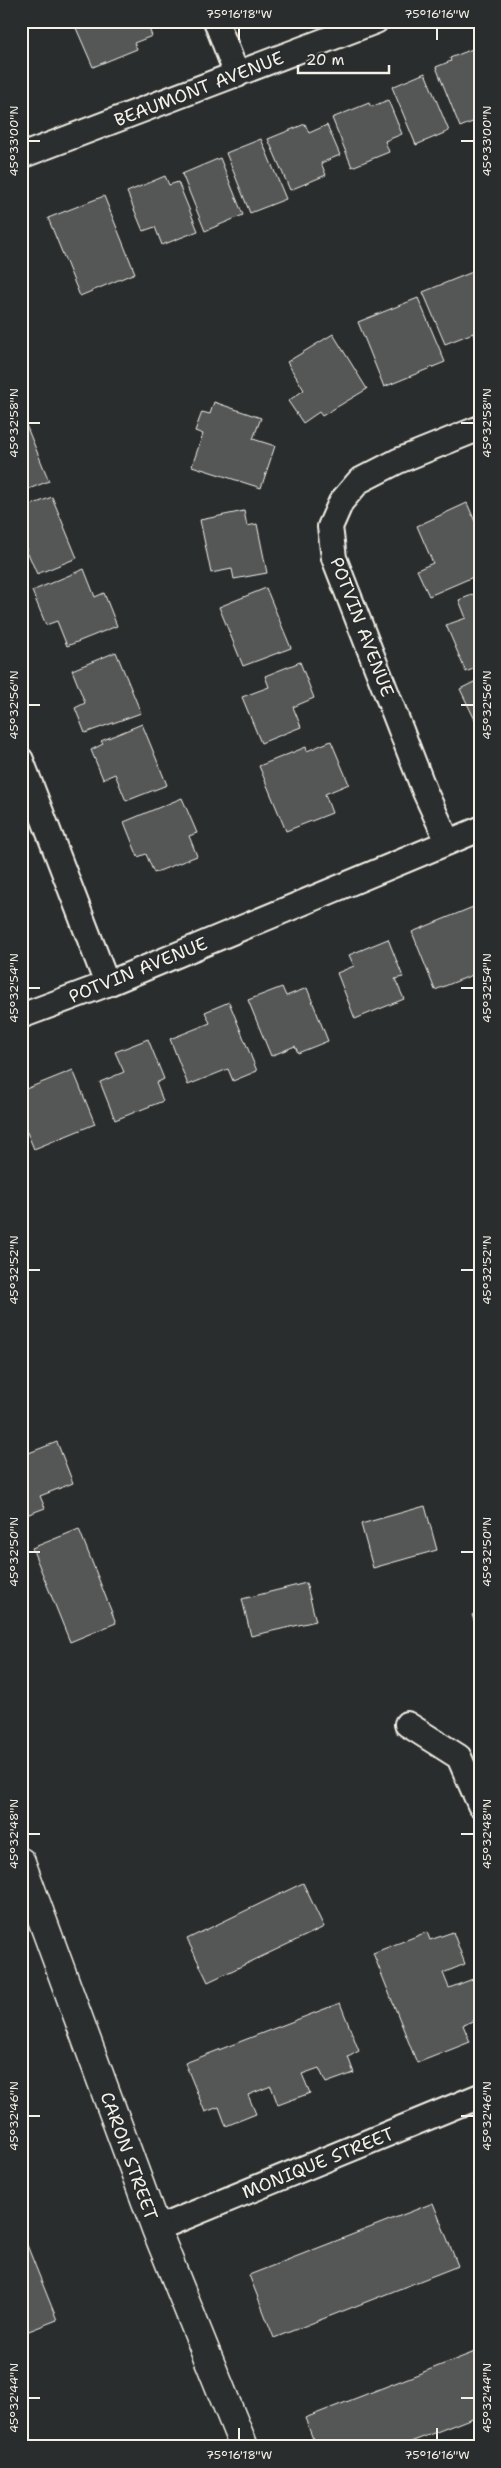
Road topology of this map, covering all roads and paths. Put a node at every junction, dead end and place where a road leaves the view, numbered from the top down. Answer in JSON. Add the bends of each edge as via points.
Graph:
{"nodes":[{"id":1,"x":216,"y":21,"type":"edge"},
{"id":2,"x":376,"y":21,"type":"edge"},
{"id":3,"x":237,"y":75,"type":"junction"},
{"id":4,"x":21,"y":156,"type":"edge"},
{"id":5,"x":480,"y":428,"type":"edge"},
{"id":6,"x":21,"y":760,"type":"edge"},
{"id":7,"x":480,"y":829,"type":"edge"},
{"id":8,"x":448,"y":842,"type":"junction"},
{"id":9,"x":107,"y":984,"type":"junction"},
{"id":10,"x":21,"y":1016,"type":"edge"},
{"id":11,"x":407,"y":1724,"type":"dead end"},
{"id":12,"x":480,"y":1805,"type":"edge"},
{"id":13,"x":21,"y":1862,"type":"edge"},
{"id":14,"x":480,"y":2096,"type":"edge"},
{"id":15,"x":156,"y":2229,"type":"junction"},
{"id":16,"x":244,"y":2447,"type":"edge"}],
"edges":[{"from":1,"to":3,"type":"street"},
{"from":2,"to":3,"type":"street","name":"BEAUMONT AVENUE"},
{"from":3,"to":4,"type":"street","name":"BEAUMONT AVENUE"},
{"from":5,"to":8,"type":"street","name":"POTVIN AVENUE","via":[[398,461],[359,482],[341,502],[330,527],[334,558],[425,792]]},
{"from":6,"to":9,"type":"street"},
{"from":7,"to":8,"type":"street","name":"POTVIN AVENUE"},
{"from":8,"to":9,"type":"street","name":"POTVIN AVENUE"},
{"from":9,"to":10,"type":"street","name":"POTVIN AVENUE"},
{"from":11,"to":12,"type":"street","via":[[459,1758]]},
{"from":13,"to":15,"type":"street","name":"CARON STREET"},
{"from":14,"to":15,"type":"street","name":"MONIQUE STREET"},
{"from":15,"to":16,"type":"street","name":"CARON STREET"}]}
